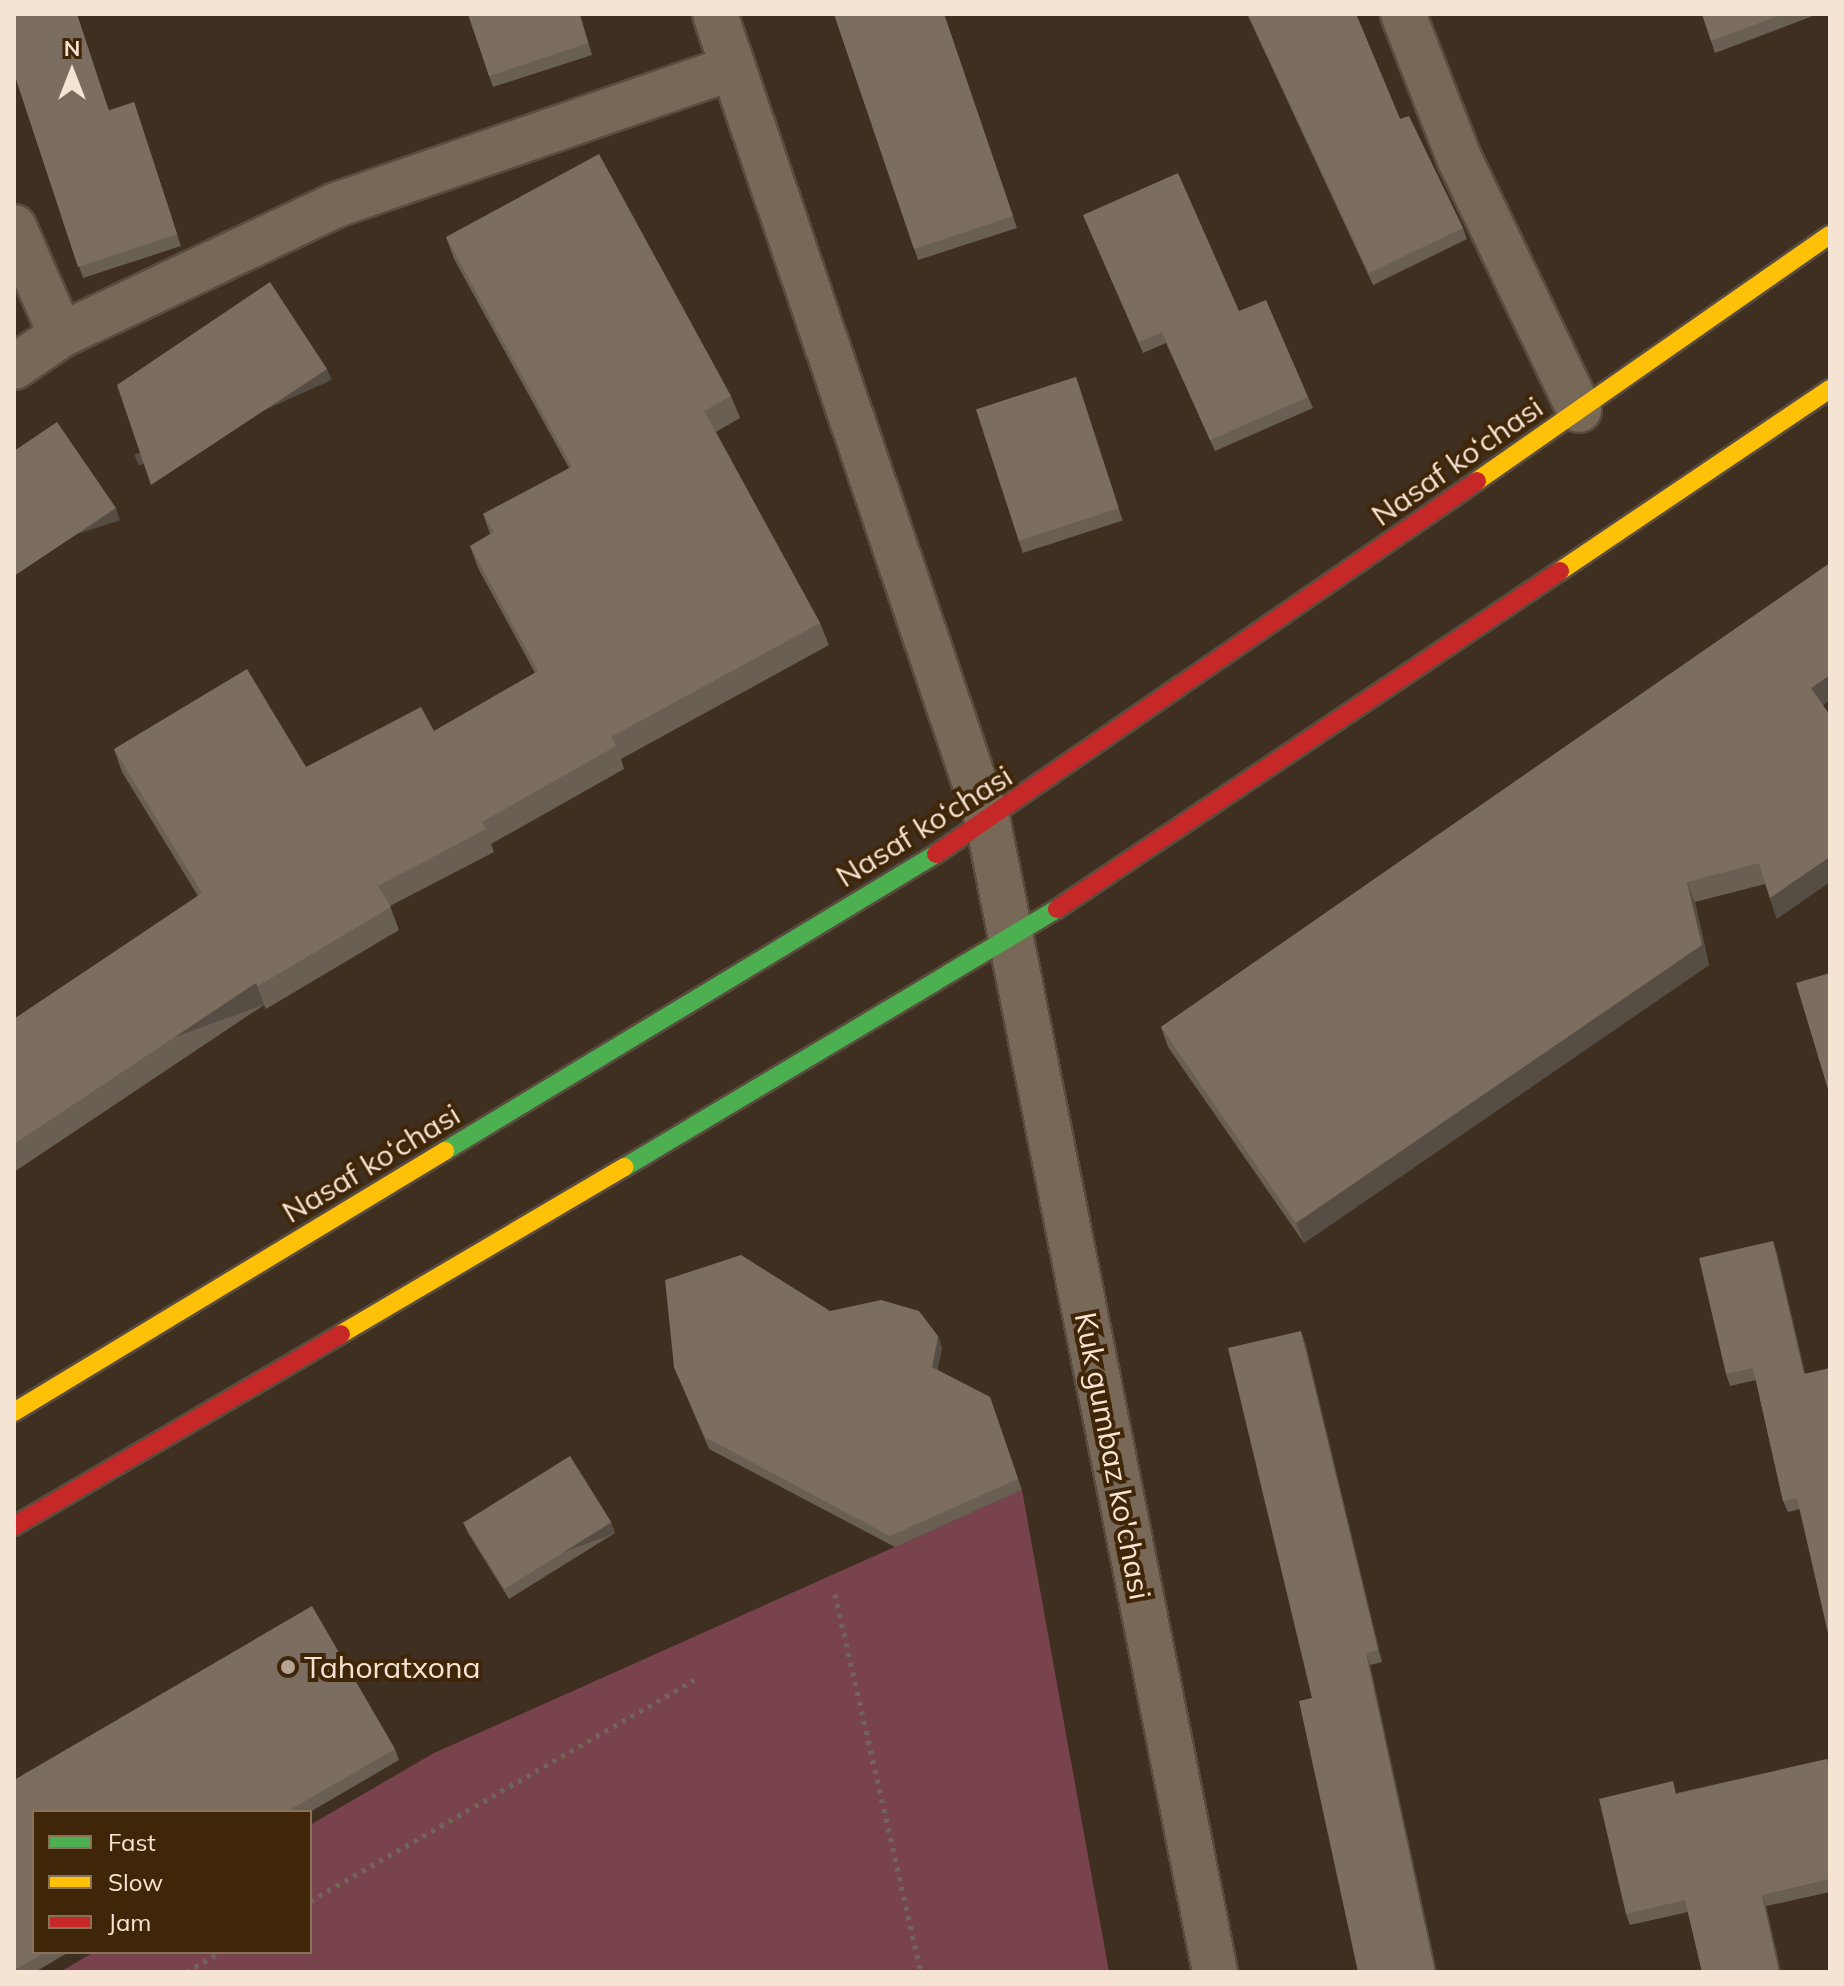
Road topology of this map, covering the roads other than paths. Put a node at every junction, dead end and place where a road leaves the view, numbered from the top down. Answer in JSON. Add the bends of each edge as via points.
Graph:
{"nodes":[{"id":1,"x":715,"y":14,"type":"edge"},
{"id":2,"x":1403,"y":14,"type":"edge"},
{"id":3,"x":732,"y":68,"type":"junction"},
{"id":4,"x":14,"y":227,"type":"edge"},
{"id":5,"x":1830,"y":235,"type":"edge"},
{"id":6,"x":61,"y":335,"type":"junction"},
{"id":7,"x":14,"y":367,"type":"edge"},
{"id":8,"x":1830,"y":389,"type":"edge"},
{"id":9,"x":1579,"y":410,"type":"junction"},
{"id":10,"x":988,"y":822,"type":"junction"},
{"id":11,"x":1011,"y":940,"type":"junction"},
{"id":12,"x":14,"y":1412,"type":"edge"},
{"id":13,"x":14,"y":1526,"type":"edge"},
{"id":14,"x":1215,"y":1972,"type":"edge"}],
"edges":[{"from":1,"to":3,"type":"street","name":"Kuk gumbaz ko'chasi"},
{"from":2,"to":9,"type":"street","via":[[1459,158]]},
{"from":3,"to":6,"type":"street","via":[[336,205]]},
{"from":3,"to":10,"type":"street","name":"Kuk gumbaz ko'chasi"},
{"from":4,"to":6,"type":"street"},
{"from":5,"to":9,"type":"main road","name":"Nasaf ko‘chasi"},
{"from":6,"to":7,"type":"street"},
{"from":8,"to":11,"type":"main road"},
{"from":9,"to":10,"type":"main road","name":"Nasaf ko‘chasi"},
{"from":10,"to":11,"type":"street","name":"Kuk gumbaz ko'chasi"},
{"from":10,"to":12,"type":"main road","name":"Nasaf ko‘chasi"},
{"from":11,"to":13,"type":"main road"},
{"from":11,"to":14,"type":"street","name":"Kuk gumbaz ko'chasi"}]}
